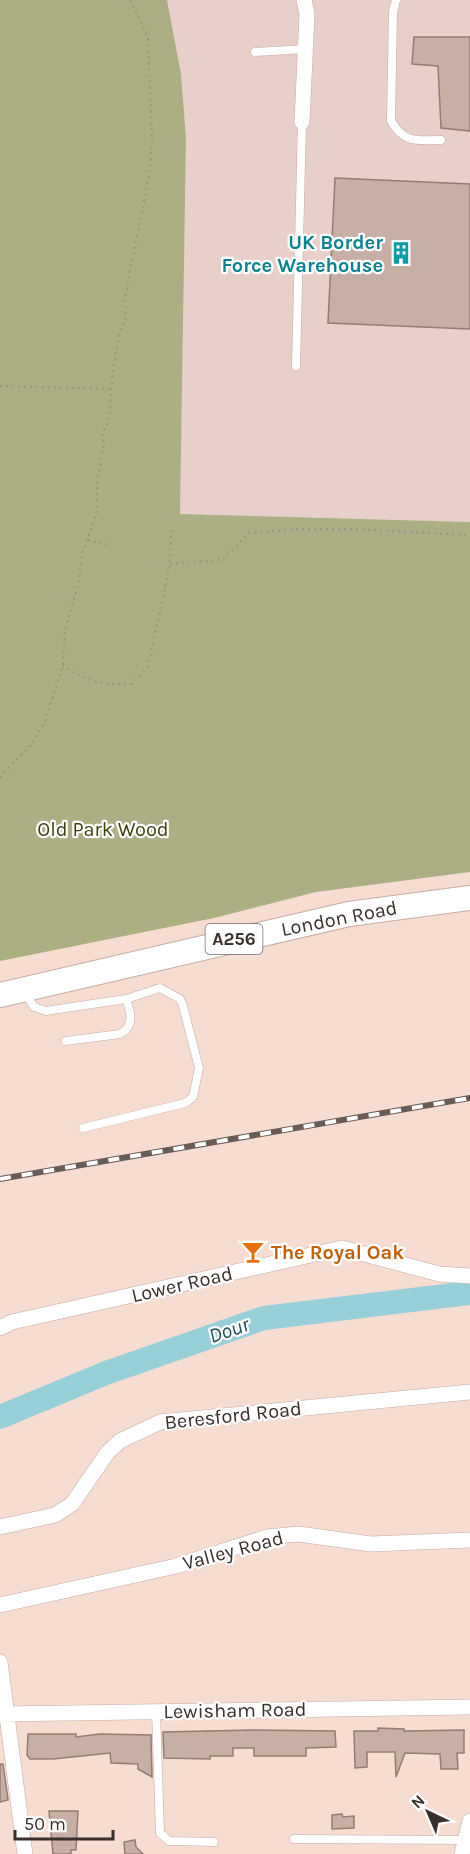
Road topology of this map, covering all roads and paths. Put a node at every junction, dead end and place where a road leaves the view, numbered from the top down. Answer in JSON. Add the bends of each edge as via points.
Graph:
{"nodes":[{"id":1,"x":130,"y":0,"type":"edge"},
{"id":2,"x":396,"y":0,"type":"edge"},
{"id":3,"x":306,"y":2,"type":"edge"},
{"id":4,"x":306,"y":50,"type":"junction"},
{"id":5,"x":255,"y":52,"type":"dead end"},
{"id":6,"x":302,"y":123,"type":"joint"},
{"id":7,"x":441,"y":140,"type":"dead end"},
{"id":8,"x":296,"y":366,"type":"dead end"},
{"id":9,"x":0,"y":386,"type":"edge"},
{"id":10,"x":113,"y":390,"type":"junction"},
{"id":11,"x":171,"y":529,"type":"dead end"},
{"id":12,"x":470,"y":535,"type":"edge"},
{"id":13,"x":88,"y":540,"type":"junction"},
{"id":14,"x":109,"y":545,"type":"dead end"},
{"id":15,"x":170,"y":564,"type":"junction"},
{"id":16,"x":63,"y":666,"type":"junction"},
{"id":17,"x":0,"y":777,"type":"edge"},
{"id":18,"x":470,"y":898,"type":"edge"},
{"id":19,"x":11,"y":992,"type":"edge"},
{"id":20,"x":126,"y":999,"type":"junction"},
{"id":21,"x":66,"y":1041,"type":"dead end"},
{"id":22,"x":83,"y":1128,"type":"dead end"},
{"id":23,"x":470,"y":1276,"type":"edge"},
{"id":24,"x":0,"y":1328,"type":"edge"},
{"id":25,"x":470,"y":1392,"type":"edge"},
{"id":26,"x":0,"y":1527,"type":"edge"},
{"id":27,"x":470,"y":1540,"type":"edge"},
{"id":28,"x":0,"y":1605,"type":"edge"},
{"id":29,"x":0,"y":1662,"type":"edge"},
{"id":30,"x":470,"y":1707,"type":"edge"},
{"id":31,"x":156,"y":1711,"type":"junction"},
{"id":32,"x":3,"y":1713,"type":"edge"},
{"id":33,"x":470,"y":1821,"type":"edge"},
{"id":34,"x":294,"y":1839,"type":"dead end"},
{"id":35,"x":214,"y":1842,"type":"dead end"},
{"id":36,"x":466,"y":1844,"type":"edge"},
{"id":37,"x":25,"y":1854,"type":"edge"}],
"edges":[{"from":1,"to":10,"type":"path","via":[[148,37],[152,141],[149,177],[129,274],[126,317],[113,368]]},
{"from":2,"to":7,"type":"lane","via":[[391,121],[398,134],[410,140]]},
{"from":3,"to":4,"type":"street"},
{"from":4,"to":5,"type":"lane"},
{"from":4,"to":6,"type":"street"},
{"from":6,"to":8,"type":"lane"},
{"from":9,"to":10,"type":"path"},
{"from":10,"to":13,"type":"path","via":[[109,421],[102,434],[97,511]]},
{"from":11,"to":15,"type":"path"},
{"from":12,"to":15,"type":"path","via":[[353,529],[249,533],[222,560]]},
{"from":13,"to":14,"type":"path"},
{"from":13,"to":16,"type":"path","via":[[65,629]]},
{"from":15,"to":16,"type":"path","via":[[148,667],[132,684],[109,686],[81,678]]},
{"from":16,"to":17,"type":"path","via":[[44,723],[32,744]]},
{"from":18,"to":19,"type":"main road","name":"London Road","number":"A256","via":[[350,914]]},
{"from":19,"to":20,"type":"lane","via":[[46,1011]]},
{"from":20,"to":21,"type":"lane","via":[[131,1012],[127,1030]]},
{"from":20,"to":22,"type":"lane","via":[[160,988],[180,999],[199,1068],[197,1088],[185,1103]]},
{"from":23,"to":24,"type":"street","name":"Lower Road","via":[[439,1274],[342,1248],[12,1322]]},
{"from":25,"to":26,"type":"street","name":"Beresford Road","via":[[160,1422],[120,1441],[108,1452],[72,1504],[55,1515]]},
{"from":27,"to":28,"type":"street","name":"Valley Road","via":[[371,1544],[298,1534],[267,1537],[176,1566]]},
{"from":29,"to":32,"type":"street"},
{"from":30,"to":31,"type":"street","name":"Lewisham Road"},
{"from":31,"to":32,"type":"street","name":"Lewisham Road"},
{"from":31,"to":35,"type":"lane","via":[[159,1833],[169,1841]]},
{"from":32,"to":37,"type":"street"},
{"from":33,"to":36,"type":"street"},
{"from":34,"to":36,"type":"lane"}]}
